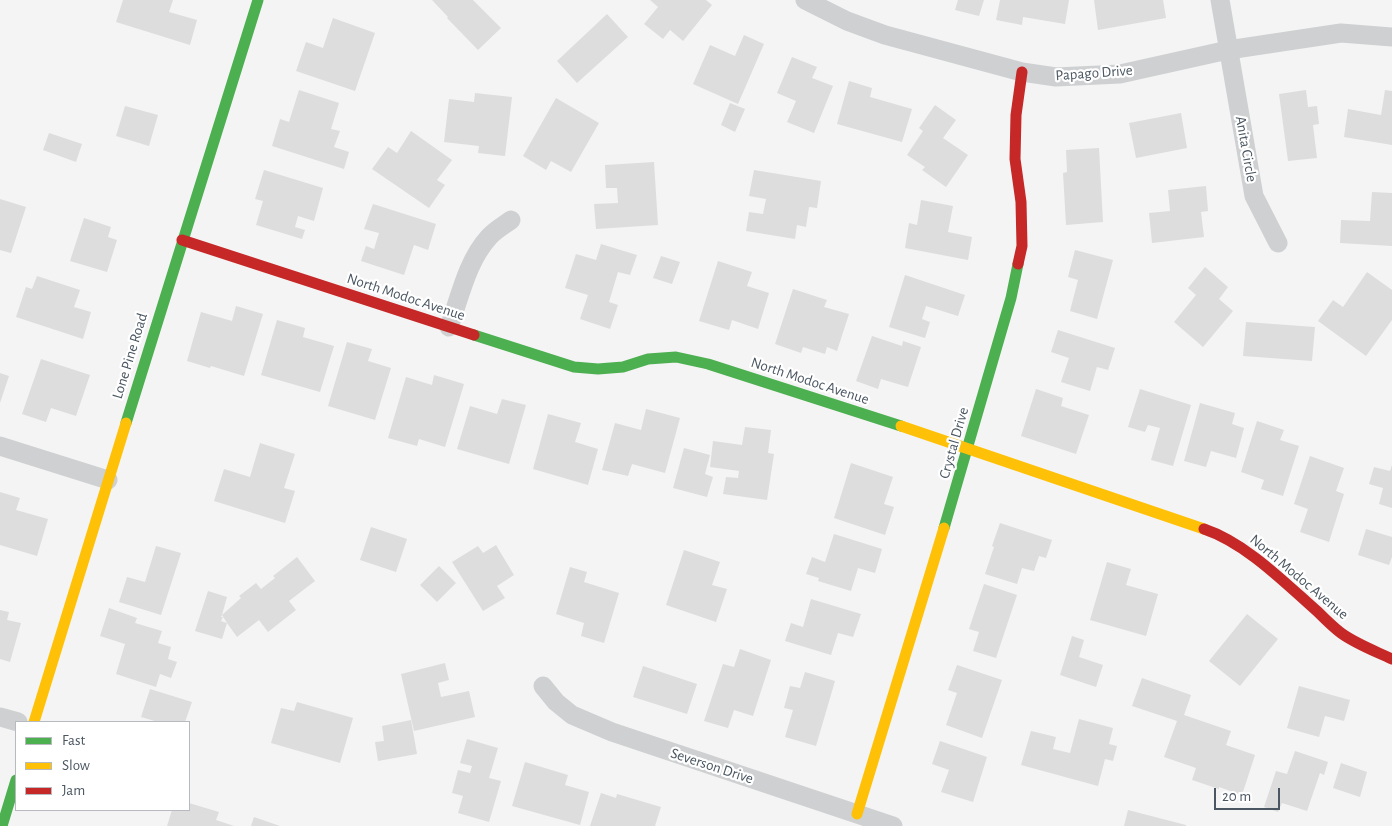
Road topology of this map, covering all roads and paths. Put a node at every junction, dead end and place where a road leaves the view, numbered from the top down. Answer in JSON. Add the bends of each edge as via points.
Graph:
{"nodes":[{"id":1,"x":258,"y":0,"type":"edge"},
{"id":2,"x":805,"y":0,"type":"edge"},
{"id":3,"x":1220,"y":0,"type":"edge"},
{"id":4,"x":1392,"y":37,"type":"edge"},
{"id":5,"x":1228,"y":50,"type":"junction"},
{"id":6,"x":1022,"y":72,"type":"junction"},
{"id":7,"x":511,"y":220,"type":"dead end"},
{"id":8,"x":182,"y":240,"type":"junction"},
{"id":9,"x":1278,"y":242,"type":"dead end"},
{"id":10,"x":449,"y":327,"type":"junction"},
{"id":11,"x":0,"y":446,"type":"edge"},
{"id":12,"x":968,"y":448,"type":"junction"},
{"id":13,"x":108,"y":480,"type":"junction"},
{"id":14,"x":1392,"y":659,"type":"edge"},
{"id":15,"x":543,"y":686,"type":"dead end"},
{"id":16,"x":0,"y":717,"type":"edge"},
{"id":17,"x":15,"y":721,"type":"edge"},
{"id":18,"x":34,"y":721,"type":"edge"},
{"id":19,"x":15,"y":783,"type":"edge"},
{"id":20,"x":857,"y":814,"type":"junction"},
{"id":21,"x":2,"y":826,"type":"edge"},
{"id":22,"x":893,"y":826,"type":"edge"}],
"edges":[{"from":1,"to":8,"type":"street","name":"Lone Pine Road"},
{"from":2,"to":6,"type":"street","name":"Papago Drive","via":[[885,35]]},
{"from":3,"to":5,"type":"street","name":"Anita Circle"},
{"from":4,"to":5,"type":"street","name":"Papago Drive","via":[[1341,33]]},
{"from":5,"to":6,"type":"street","name":"Papago Drive","via":[[1120,74],[1056,77]]},
{"from":5,"to":9,"type":"street","name":"Anita Circle","via":[[1254,196]]},
{"from":6,"to":12,"type":"street","name":"Crystal Drive","via":[[1016,115],[1015,159],[1021,202],[1022,246],[1011,298]]},
{"from":7,"to":10,"type":"street","via":[[490,236],[474,258]]},
{"from":8,"to":10,"type":"street","name":"North Modoc Avenue"},
{"from":8,"to":13,"type":"street","name":"Lone Pine Road"},
{"from":10,"to":12,"type":"street","name":"North Modoc Avenue","via":[[574,367],[623,367],[648,359],[676,357],[708,364]]},
{"from":11,"to":13,"type":"street"},
{"from":12,"to":14,"type":"street","name":"North Modoc Avenue","via":[[1211,531],[1264,564],[1341,632]]},
{"from":12,"to":20,"type":"street","name":"Crystal Drive"},
{"from":13,"to":18,"type":"street","name":"Lone Pine Road"},
{"from":15,"to":20,"type":"street","name":"Severson Drive","via":[[572,715],[612,732]]},
{"from":16,"to":17,"type":"street"},
{"from":19,"to":21,"type":"street"},
{"from":20,"to":22,"type":"street","name":"Severson Drive"}]}
